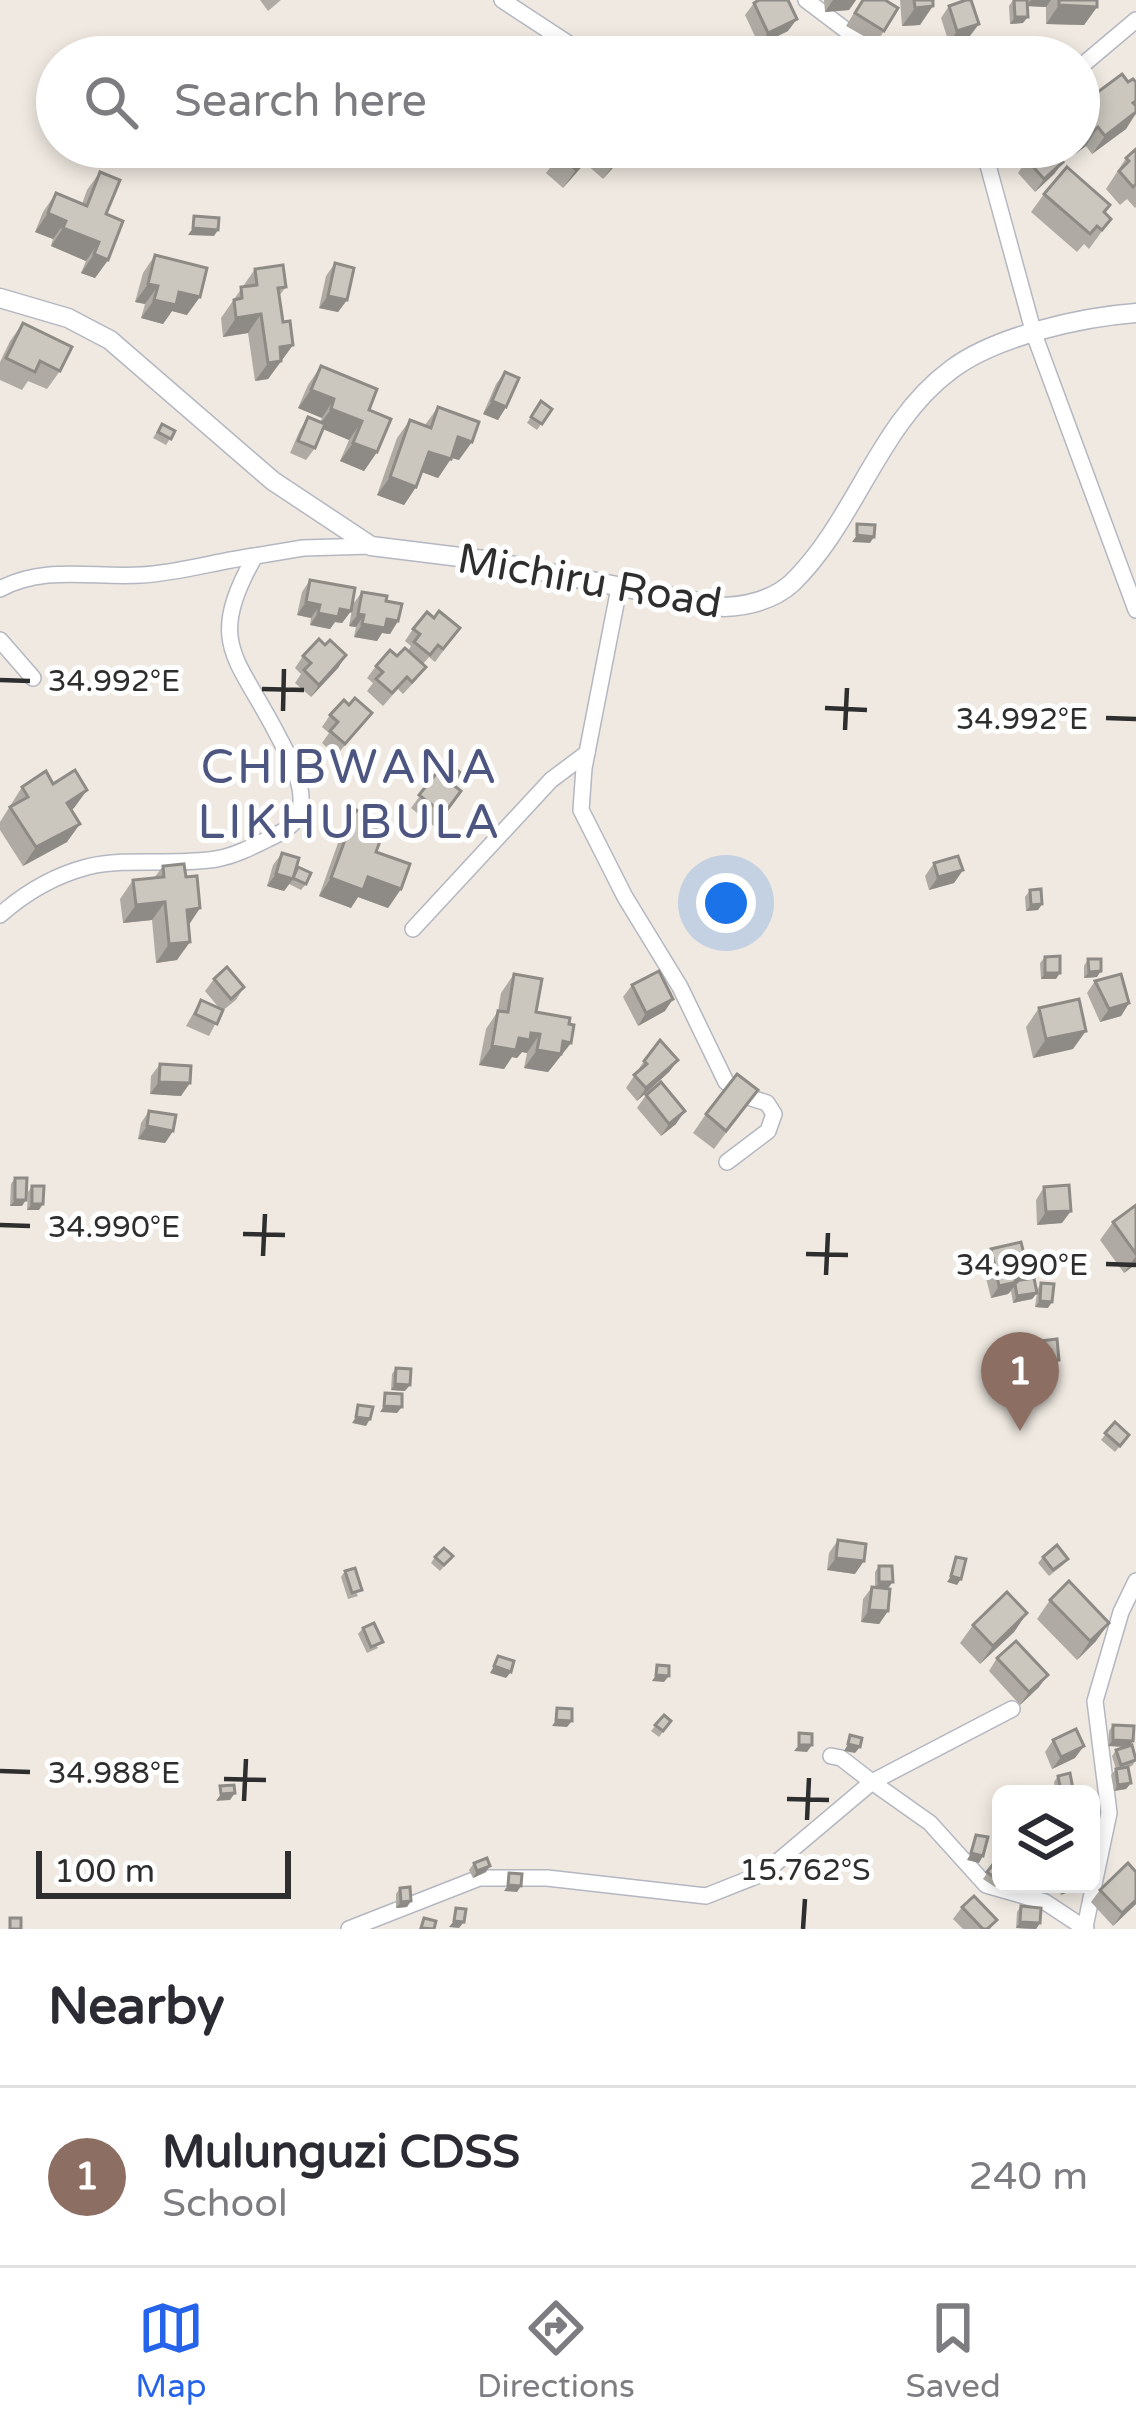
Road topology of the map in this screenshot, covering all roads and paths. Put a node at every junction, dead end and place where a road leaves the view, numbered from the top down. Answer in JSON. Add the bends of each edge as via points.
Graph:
{"nodes":[{"id":1,"x":502,"y":0,"type":"edge"},
{"id":2,"x":806,"y":0,"type":"edge"},
{"id":3,"x":1136,"y":20,"type":"edge"},
{"id":4,"x":557,"y":36,"type":"edge"},
{"id":5,"x":856,"y":36,"type":"edge"},
{"id":6,"x":1100,"y":50,"type":"edge"},
{"id":7,"x":986,"y":168,"type":"edge"},
{"id":8,"x":0,"y":298,"type":"edge"},
{"id":9,"x":1136,"y":313,"type":"edge"},
{"id":10,"x":1034,"y":334,"type":"junction"},
{"id":11,"x":371,"y":546,"type":"junction"},
{"id":12,"x":255,"y":556,"type":"junction"},
{"id":13,"x":619,"y":588,"type":"junction"},
{"id":14,"x":0,"y":589,"type":"edge"},
{"id":15,"x":1136,"y":610,"type":"edge"},
{"id":16,"x":0,"y":640,"type":"edge"},
{"id":17,"x":33,"y":678,"type":"dead end"},
{"id":18,"x":587,"y":753,"type":"junction"},
{"id":19,"x":0,"y":915,"type":"edge"},
{"id":20,"x":413,"y":929,"type":"dead end"},
{"id":21,"x":727,"y":1162,"type":"dead end"},
{"id":22,"x":1136,"y":1581,"type":"edge"},
{"id":23,"x":1012,"y":1709,"type":"dead end"},
{"id":24,"x":831,"y":1756,"type":"dead end"},
{"id":25,"x":872,"y":1782,"type":"junction"},
{"id":26,"x":1085,"y":1928,"type":"edge"},
{"id":27,"x":349,"y":1929,"type":"edge"}],
"edges":[{"from":1,"to":4,"type":"street"},
{"from":2,"to":5,"type":"street"},
{"from":3,"to":6,"type":"street"},
{"from":7,"to":10,"type":"street"},
{"from":8,"to":11,"type":"street","name":"Michiru Road","via":[[110,340],[273,481]]},
{"from":9,"to":10,"type":"street","name":"Michiru Road"},
{"from":10,"to":13,"type":"street","name":"Michiru Road","via":[[954,367],[926,391],[829,535],[772,596],[706,606]]},
{"from":10,"to":15,"type":"street"},
{"from":11,"to":12,"type":"street"},
{"from":11,"to":13,"type":"street","name":"Michiru Road"},
{"from":12,"to":14,"type":"street","via":[[145,575],[57,573]]},
{"from":12,"to":19,"type":"street","via":[[236,590],[230,651],[300,790],[300,812],[289,828],[217,859],[92,866],[24,894]]},
{"from":13,"to":18,"type":"street"},
{"from":16,"to":17,"type":"street"},
{"from":18,"to":20,"type":"street","via":[[551,780]]},
{"from":18,"to":21,"type":"street","via":[[580,810],[588,828],[726,1082],[775,1114],[768,1130]]},
{"from":22,"to":26,"type":"street","via":[[1095,1701],[1109,1813]]},
{"from":23,"to":25,"type":"street"},
{"from":24,"to":25,"type":"street"},
{"from":25,"to":26,"type":"street","via":[[930,1823],[986,1885],[1045,1902]]},
{"from":25,"to":27,"type":"street","via":[[764,1873],[706,1896],[479,1878]]}]}
